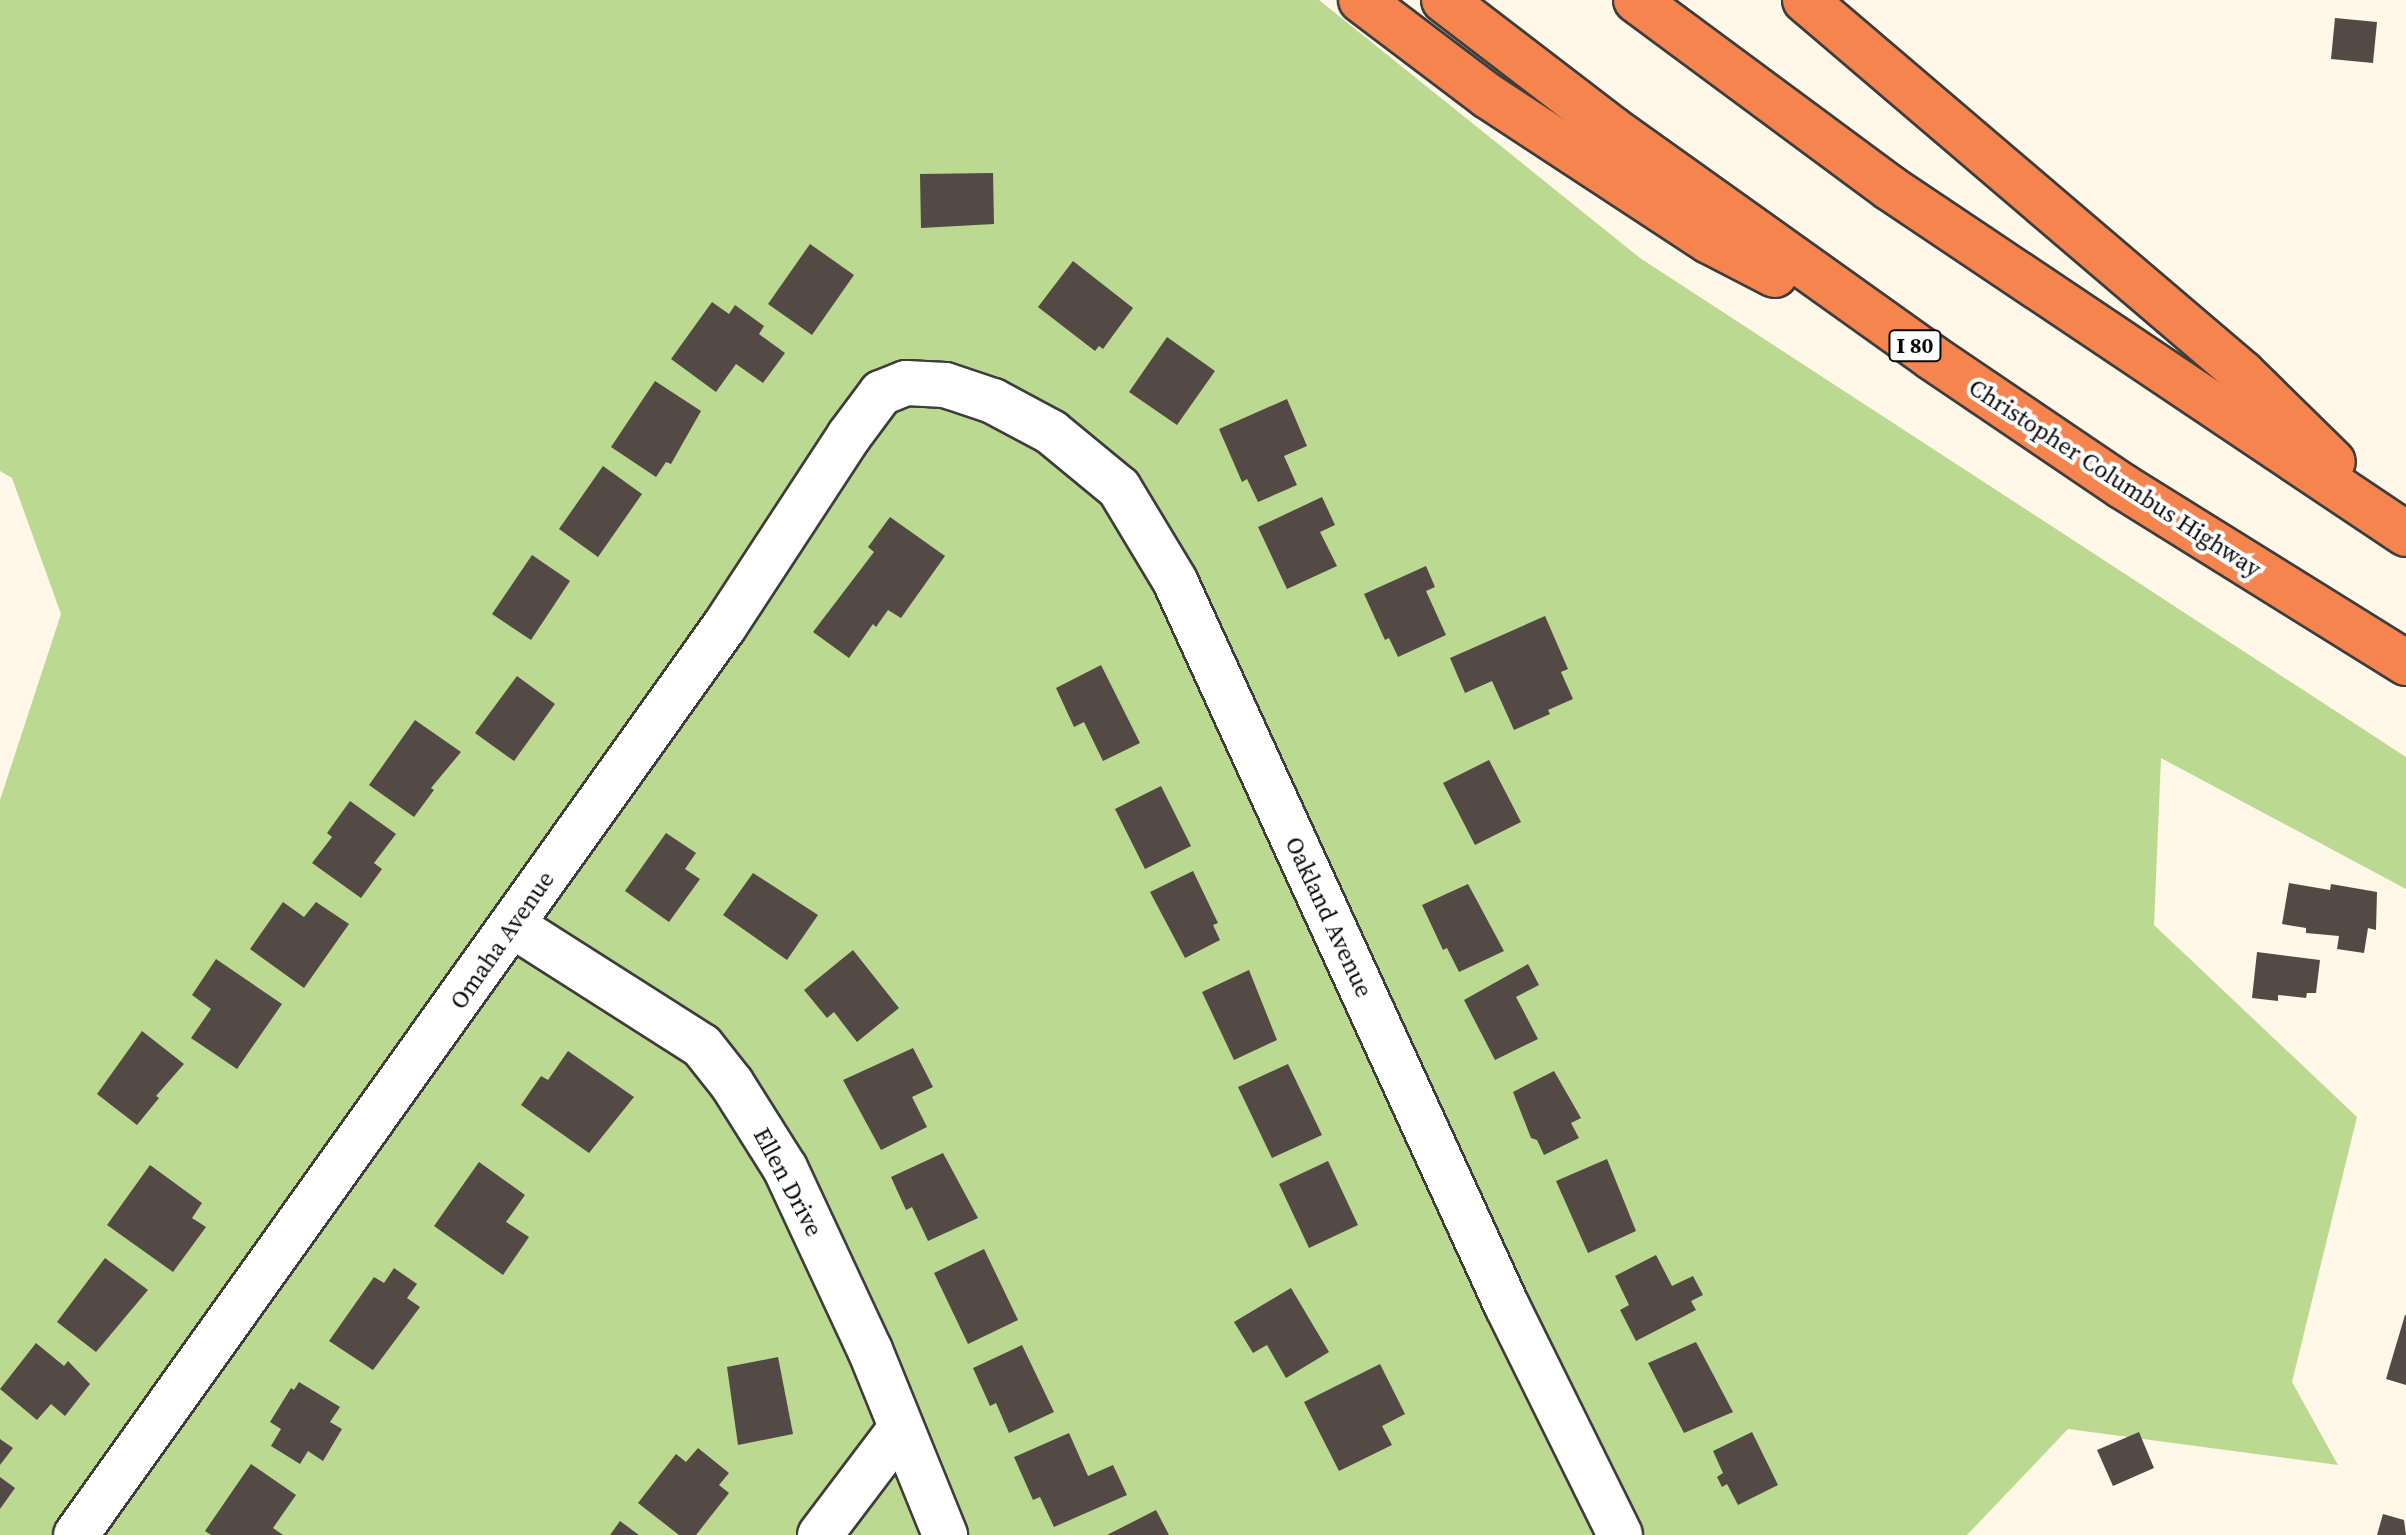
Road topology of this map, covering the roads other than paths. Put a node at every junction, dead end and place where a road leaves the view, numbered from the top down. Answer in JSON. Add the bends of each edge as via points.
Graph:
{"nodes":[{"id":1,"x":1361,"y":0,"type":"edge"},
{"id":2,"x":1444,"y":0,"type":"edge"},
{"id":3,"x":1636,"y":0,"type":"edge"},
{"id":4,"x":1805,"y":0,"type":"edge"},
{"id":5,"x":1933,"y":358,"type":"junction"},
{"id":6,"x":945,"y":385,"type":"joint"},
{"id":7,"x":2406,"y":534,"type":"edge"},
{"id":8,"x":2406,"y":663,"type":"edge"},
{"id":9,"x":512,"y":925,"type":"junction"},
{"id":10,"x":901,"y":1428,"type":"junction"},
{"id":11,"x":76,"y":1535,"type":"edge"},
{"id":12,"x":820,"y":1535,"type":"edge"},
{"id":13,"x":945,"y":1535,"type":"edge"},
{"id":14,"x":1620,"y":1535,"type":"edge"}],
"edges":[{"from":1,"to":5,"type":"highway","via":[[1488,96],[1709,241]]},
{"from":2,"to":5,"type":"highway","name":"Christopher Columbus Highway","number":"I 80","via":[[1651,157]]},
{"from":3,"to":7,"type":"highway","via":[[1890,188]]},
{"from":4,"to":7,"type":"highway","via":[[2242,373]]},
{"from":5,"to":8,"type":"highway","name":"Christopher Columbus Highway","number":"I 80","via":[[2122,486]]},
{"from":6,"to":9,"type":"street","name":"Omaha Avenue","via":[[906,383],[881,393],[724,627]]},
{"from":6,"to":14,"type":"street","name":"Oakland Avenue","via":[[993,401],[1051,432],[1119,488],[1175,581],[1507,1306]]},
{"from":9,"to":10,"type":"street","name":"Ellen Drive","via":[[702,1046],[732,1084],[785,1168]]},
{"from":9,"to":11,"type":"street","name":"Omaha Avenue"},
{"from":10,"to":12,"type":"street"},
{"from":10,"to":13,"type":"street","name":"Ellen Drive"}]}
